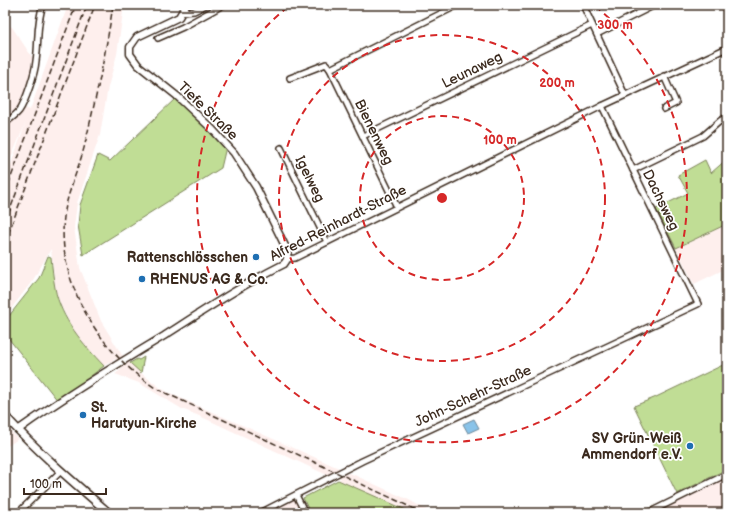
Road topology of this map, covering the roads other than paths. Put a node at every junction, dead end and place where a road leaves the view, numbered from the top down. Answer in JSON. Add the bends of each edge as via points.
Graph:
{"nodes":[{"id":1,"x":43,"y":5,"type":"edge"},
{"id":2,"x":186,"y":5,"type":"edge"},
{"id":3,"x":206,"y":5,"type":"edge"},
{"id":4,"x":223,"y":5,"type":"edge"},
{"id":5,"x":458,"y":5,"type":"edge"},
{"id":6,"x":583,"y":5,"type":"edge"},
{"id":7,"x":655,"y":5,"type":"edge"},
{"id":8,"x":183,"y":12,"type":"junction"},
{"id":9,"x":592,"y":24,"type":"junction"},
{"id":10,"x":597,"y":34,"type":"junction"},
{"id":11,"x":158,"y":38,"type":"dead end"},
{"id":12,"x":727,"y":48,"type":"edge"},
{"id":13,"x":330,"y":69,"type":"junction"},
{"id":14,"x":664,"y":76,"type":"junction"},
{"id":15,"x":290,"y":78,"type":"dead end"},
{"id":16,"x":625,"y":95,"type":"junction"},
{"id":17,"x":602,"y":106,"type":"junction"},
{"id":18,"x":664,"y":109,"type":"dead end"},
{"id":19,"x":727,"y":117,"type":"edge"},
{"id":20,"x":5,"y":123,"type":"edge"},
{"id":21,"x":363,"y":136,"type":"junction"},
{"id":22,"x":281,"y":148,"type":"dead end"},
{"id":23,"x":633,"y":170,"type":"junction"},
{"id":24,"x":397,"y":207,"type":"junction"},
{"id":25,"x":327,"y":242,"type":"junction"},
{"id":26,"x":288,"y":259,"type":"junction"},
{"id":27,"x":698,"y":304,"type":"joint"},
{"id":28,"x":5,"y":416,"type":"edge"},
{"id":29,"x":18,"y":430,"type":"junction"},
{"id":30,"x":61,"y":471,"type":"junction"},
{"id":31,"x":727,"y":474,"type":"edge"},
{"id":32,"x":296,"y":495,"type":"junction"},
{"id":33,"x":18,"y":513,"type":"edge"},
{"id":34,"x":109,"y":513,"type":"edge"},
{"id":35,"x":260,"y":513,"type":"edge"},
{"id":36,"x":305,"y":513,"type":"edge"},
{"id":37,"x":648,"y":513,"type":"edge"}],
"edges":[{"from":1,"to":20,"type":"street","via":[[37,30],[34,70],[22,106],[14,117]]},
{"from":2,"to":8,"type":"street"},
{"from":3,"to":8,"type":"street"},
{"from":4,"to":11,"type":"street"},
{"from":5,"to":13,"type":"street"},
{"from":6,"to":9,"type":"street"},
{"from":7,"to":10,"type":"street"},
{"from":8,"to":26,"type":"street","name":"Tiefe Straße","via":[[175,20],[137,37],[130,46],[130,54],[139,66],[177,96],[234,153],[256,187],[285,246]]},
{"from":9,"to":10,"type":"street"},
{"from":9,"to":21,"type":"street","name":"Leunaweg"},
{"from":10,"to":16,"type":"street"},
{"from":12,"to":14,"type":"street","name":"Alfred-Reinhardt-Straße"},
{"from":13,"to":15,"type":"street","via":[[326,64]]},
{"from":13,"to":21,"type":"street","name":"Bienenweg"},
{"from":14,"to":16,"type":"street","name":"Alfred-Reinhardt-Straße"},
{"from":14,"to":18,"type":"street","via":[[676,103]]},
{"from":16,"to":17,"type":"street","name":"Alfred-Reinhardt-Straße"},
{"from":17,"to":23,"type":"street","name":"Dachsweg"},
{"from":17,"to":24,"type":"street","name":"Alfred-Reinhardt-Straße"},
{"from":19,"to":23,"type":"street","via":[[703,136]]},
{"from":21,"to":24,"type":"street","name":"Bienenweg"},
{"from":22,"to":25,"type":"street","name":"Igelweg"},
{"from":23,"to":27,"type":"street","name":"Dachsweg"},
{"from":24,"to":25,"type":"street","name":"Alfred-Reinhardt-Straße"},
{"from":25,"to":26,"type":"street","name":"Alfred-Reinhardt-Straße"},
{"from":26,"to":29,"type":"street","name":"Alfred-Reinhardt-Straße","via":[[284,264],[82,386]]},
{"from":27,"to":32,"type":"street","name":"John-Schehr-Straße","via":[[369,458]]},
{"from":28,"to":29,"type":"main road"},
{"from":29,"to":30,"type":"main road"},
{"from":30,"to":33,"type":"street"},
{"from":30,"to":34,"type":"main road"},
{"from":31,"to":37,"type":"street"},
{"from":32,"to":35,"type":"street","name":"John-Schehr-Straße"},
{"from":32,"to":36,"type":"street"}]}
